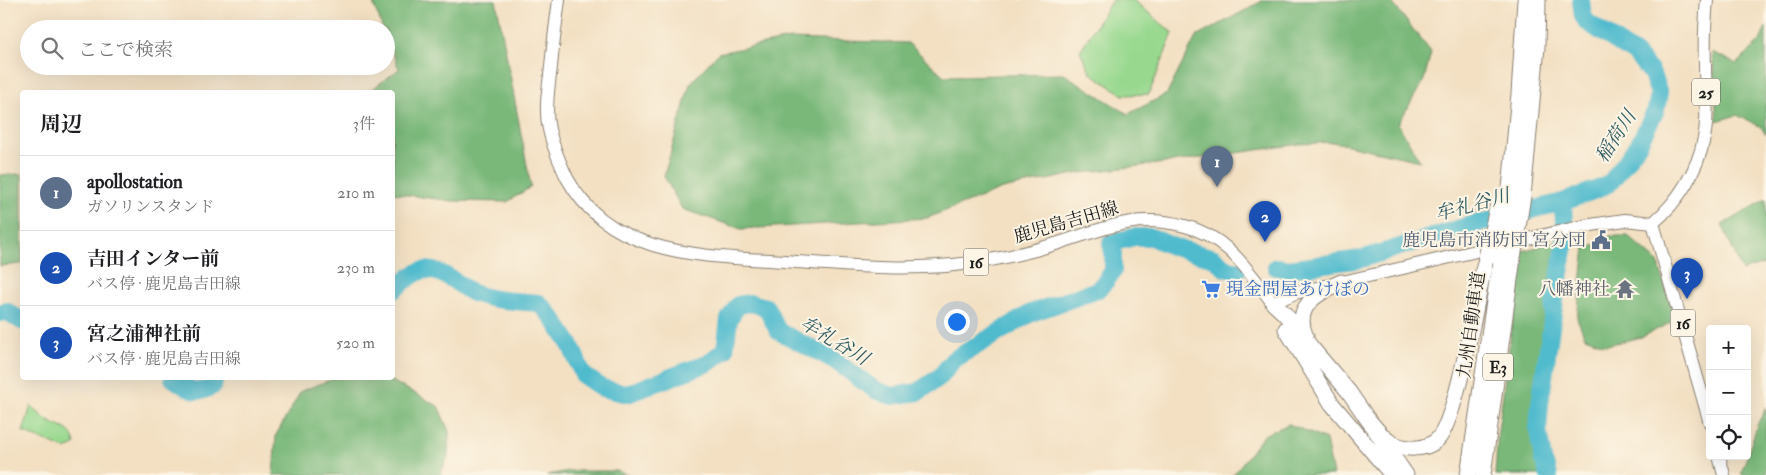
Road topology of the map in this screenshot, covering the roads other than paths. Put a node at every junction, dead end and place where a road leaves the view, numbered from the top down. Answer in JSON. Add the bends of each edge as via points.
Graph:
{"nodes":[{"id":1,"x":558,"y":0,"type":"edge"},
{"id":2,"x":1524,"y":0,"type":"edge"},
{"id":3,"x":1538,"y":0,"type":"edge"},
{"id":4,"x":1707,"y":0,"type":"edge"},
{"id":5,"x":1510,"y":199,"type":"junction"},
{"id":6,"x":1653,"y":222,"type":"junction"},
{"id":7,"x":1506,"y":259,"type":"junction"},
{"id":8,"x":1341,"y":282,"type":"junction"},
{"id":9,"x":1273,"y":303,"type":"junction"},
{"id":10,"x":1310,"y":347,"type":"junction"},
{"id":11,"x":1497,"y":379,"type":"junction"},
{"id":12,"x":1708,"y":415,"type":"edge"},
{"id":13,"x":1366,"y":417,"type":"junction"},
{"id":14,"x":1719,"y":460,"type":"edge"},
{"id":15,"x":1387,"y":472,"type":"edge"},
{"id":16,"x":1406,"y":475,"type":"edge"},
{"id":17,"x":1468,"y":475,"type":"edge"},
{"id":18,"x":1483,"y":475,"type":"edge"},
{"id":19,"x":1490,"y":475,"type":"edge"},
{"id":20,"x":1724,"y":475,"type":"edge"}],
"edges":[{"from":1,"to":9,"type":"main road","name":"鹿児島吉田線","number":"16","via":[[548,104],[548,123],[554,147],[579,197],[602,219],[635,239],[657,247],[709,256],[925,267],[1008,256],[1114,224],[1159,221],[1188,226],[1221,242],[1234,252]]},
{"from":2,"to":5,"type":"highway","via":[[1522,39],[1511,95]]},
{"from":3,"to":5,"type":"highway","name":"九州自動車道","number":"E3","via":[[1537,47]]},
{"from":4,"to":6,"type":"main road","number":"25","via":[[1704,138],[1688,180],[1667,210]]},
{"from":5,"to":7,"type":"highway","name":"九州自動車道","number":"E3","bridge":true},
{"from":5,"to":13,"type":"highway","bridge":true,"via":[[1484,267],[1448,423],[1437,440],[1423,447],[1400,446],[1389,441]]},
{"from":6,"to":8,"type":"main road","via":[[1625,220],[1584,226]]},
{"from":6,"to":12,"type":"main road","number":"16"},
{"from":7,"to":11,"type":"highway","name":"九州自動車道","number":"E3"},
{"from":7,"to":17,"type":"highway","name":"九州自動車道","number":"E3"},
{"from":8,"to":9,"type":"main road","via":[[1295,293]]},
{"from":8,"to":10,"type":"highway","via":[[1326,289],[1304,309],[1302,328]]},
{"from":9,"to":10,"type":"highway"},
{"from":9,"to":15,"type":"highway","via":[[1279,319],[1332,404]]},
{"from":10,"to":13,"type":"highway"},
{"from":11,"to":18,"type":"highway","name":"九州自動車道","number":"E3"},
{"from":11,"to":19,"type":"highway"},
{"from":13,"to":16,"type":"highway"},
{"from":14,"to":20,"type":"main road"}]}
